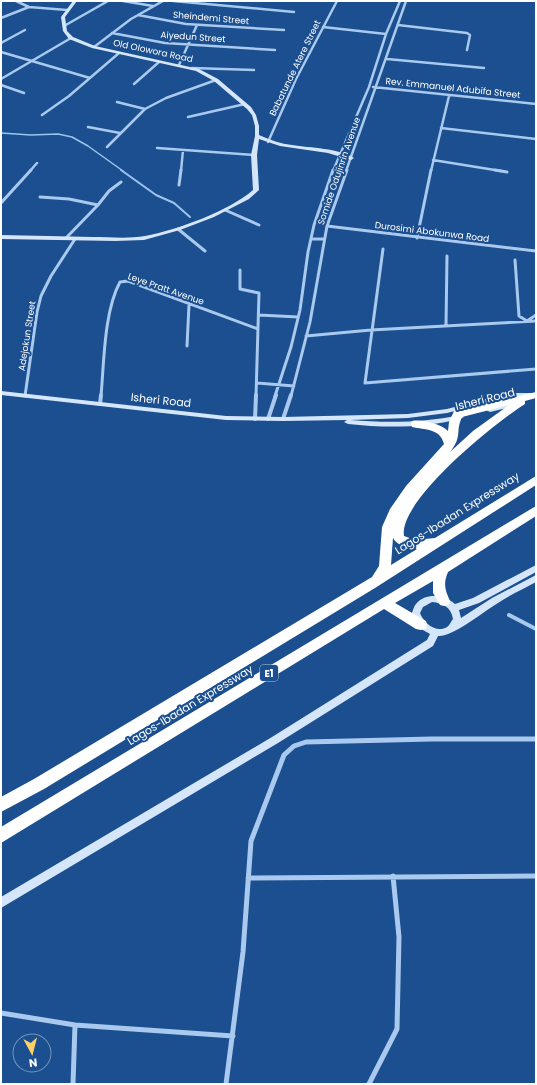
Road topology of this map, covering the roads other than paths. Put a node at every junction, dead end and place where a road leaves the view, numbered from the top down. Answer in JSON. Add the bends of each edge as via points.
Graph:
{"nodes":[{"id":1,"x":16,"y":1,"type":"edge"},
{"id":2,"x":75,"y":1,"type":"edge"},
{"id":3,"x":108,"y":1,"type":"edge"},
{"id":4,"x":123,"y":1,"type":"edge"},
{"id":5,"x":163,"y":1,"type":"edge"},
{"id":6,"x":172,"y":1,"type":"edge"},
{"id":7,"x":337,"y":1,"type":"edge"},
{"id":8,"x":400,"y":1,"type":"edge"},
{"id":9,"x":406,"y":1,"type":"edge"},
{"id":10,"x":153,"y":6,"type":"junction"},
{"id":11,"x":29,"y":7,"type":"junction"},
{"id":12,"x":67,"y":10,"type":"junction"},
{"id":13,"x":294,"y":12,"type":"dead end"},
{"id":14,"x":138,"y":15,"type":"junction"},
{"id":15,"x":1,"y":18,"type":"edge"},
{"id":16,"x":197,"y":25,"type":"junction"},
{"id":17,"x":398,"y":25,"type":"junction"},
{"id":18,"x":64,"y":26,"type":"junction"},
{"id":19,"x":323,"y":27,"type":"junction"},
{"id":20,"x":25,"y":30,"type":"dead end"},
{"id":21,"x":284,"y":30,"type":"dead end"},
{"id":22,"x":112,"y":33,"type":"junction"},
{"id":23,"x":386,"y":34,"type":"junction"},
{"id":24,"x":71,"y":38,"type":"junction"},
{"id":25,"x":1,"y":43,"type":"edge"},
{"id":26,"x":189,"y":44,"type":"junction"},
{"id":27,"x":94,"y":47,"type":"junction"},
{"id":28,"x":275,"y":50,"type":"dead end"},
{"id":29,"x":467,"y":50,"type":"dead end"},
{"id":30,"x":1,"y":52,"type":"edge"},
{"id":31,"x":119,"y":53,"type":"junction"},
{"id":32,"x":387,"y":59,"type":"junction"},
{"id":33,"x":34,"y":62,"type":"junction"},
{"id":34,"x":160,"y":62,"type":"junction"},
{"id":35,"x":179,"y":65,"type":"junction"},
{"id":36,"x":192,"y":68,"type":"junction"},
{"id":37,"x":484,"y":68,"type":"dead end"},
{"id":38,"x":254,"y":70,"type":"dead end"},
{"id":39,"x":90,"y":78,"type":"junction"},
{"id":40,"x":1,"y":79,"type":"edge"},
{"id":41,"x":216,"y":80,"type":"junction"},
{"id":42,"x":134,"y":84,"type":"dead end"},
{"id":43,"x":1,"y":85,"type":"edge"},
{"id":44,"x":369,"y":87,"type":"junction"},
{"id":45,"x":376,"y":87,"type":"junction"},
{"id":46,"x":24,"y":93,"type":"dead end"},
{"id":47,"x":450,"y":96,"type":"junction"},
{"id":48,"x":117,"y":102,"type":"dead end"},
{"id":49,"x":245,"y":104,"type":"junction"},
{"id":50,"x":536,"y":104,"type":"edge"},
{"id":51,"x":145,"y":109,"type":"junction"},
{"id":52,"x":42,"y":115,"type":"dead end"},
{"id":53,"x":188,"y":117,"type":"dead end"},
{"id":54,"x":88,"y":127,"type":"dead end"},
{"id":55,"x":441,"y":128,"type":"junction"},
{"id":56,"x":120,"y":133,"type":"junction"},
{"id":57,"x":257,"y":136,"type":"junction"},
{"id":58,"x":536,"y":139,"type":"edge"},
{"id":59,"x":268,"y":142,"type":"junction"},
{"id":60,"x":107,"y":147,"type":"dead end"},
{"id":61,"x":157,"y":148,"type":"dead end"},
{"id":62,"x":183,"y":150,"type":"junction"},
{"id":63,"x":339,"y":154,"type":"junction"},
{"id":64,"x":254,"y":155,"type":"junction"},
{"id":65,"x":351,"y":158,"type":"junction"},
{"id":66,"x":433,"y":160,"type":"junction"},
{"id":67,"x":37,"y":163,"type":"dead end"},
{"id":68,"x":507,"y":172,"type":"dead end"},
{"id":69,"x":121,"y":182,"type":"dead end"},
{"id":70,"x":179,"y":185,"type":"dead end"},
{"id":71,"x":40,"y":197,"type":"dead end"},
{"id":72,"x":1,"y":203,"type":"edge"},
{"id":73,"x":98,"y":205,"type":"junction"},
{"id":74,"x":225,"y":210,"type":"junction"},
{"id":75,"x":259,"y":225,"type":"dead end"},
{"id":76,"x":327,"y":226,"type":"junction"},
{"id":77,"x":178,"y":229,"type":"junction"},
{"id":78,"x":1,"y":237,"type":"edge"},
{"id":79,"x":66,"y":238,"type":"junction"},
{"id":80,"x":311,"y":238,"type":"junction"},
{"id":81,"x":417,"y":238,"type":"junction"},
{"id":82,"x":75,"y":239,"type":"junction"},
{"id":83,"x":324,"y":239,"type":"junction"},
{"id":84,"x":383,"y":249,"type":"dead end"},
{"id":85,"x":205,"y":251,"type":"dead end"},
{"id":86,"x":536,"y":251,"type":"edge"},
{"id":87,"x":447,"y":256,"type":"dead end"},
{"id":88,"x":515,"y":260,"type":"dead end"},
{"id":89,"x":240,"y":270,"type":"dead end"},
{"id":90,"x":189,"y":305,"type":"junction"},
{"id":91,"x":259,"y":315,"type":"junction"},
{"id":92,"x":536,"y":315,"type":"edge"},
{"id":93,"x":298,"y":317,"type":"junction"},
{"id":94,"x":527,"y":321,"type":"junction"},
{"id":95,"x":536,"y":321,"type":"edge"},
{"id":96,"x":446,"y":326,"type":"junction"},
{"id":97,"x":258,"y":329,"type":"junction"},
{"id":98,"x":371,"y":330,"type":"junction"},
{"id":99,"x":306,"y":336,"type":"junction"},
{"id":100,"x":187,"y":346,"type":"dead end"},
{"id":101,"x":536,"y":369,"type":"edge"},
{"id":102,"x":257,"y":383,"type":"junction"},
{"id":103,"x":279,"y":384,"type":"junction"},
{"id":104,"x":294,"y":386,"type":"junction"},
{"id":105,"x":1,"y":393,"type":"edge"},
{"id":106,"x":536,"y":394,"type":"edge"},
{"id":107,"x":508,"y":395,"type":"joint"},
{"id":108,"x":24,"y":396,"type":"junction"},
{"id":109,"x":522,"y":402,"type":"junction"},
{"id":110,"x":100,"y":404,"type":"junction"},
{"id":111,"x":456,"y":418,"type":"junction"},
{"id":112,"x":255,"y":419,"type":"junction"},
{"id":113,"x":268,"y":419,"type":"junction"},
{"id":114,"x":282,"y":419,"type":"junction"},
{"id":115,"x":320,"y":419,"type":"junction"},
{"id":116,"x":416,"y":424,"type":"junction"},
{"id":117,"x":450,"y":445,"type":"junction"},
{"id":118,"x":536,"y":480,"type":"edge"},
{"id":119,"x":536,"y":510,"type":"edge"},
{"id":120,"x":457,"y":530,"type":"junction"},
{"id":121,"x":536,"y":568,"type":"edge"},
{"id":122,"x":443,"y":569,"type":"junction"},
{"id":123,"x":536,"y":578,"type":"edge"},
{"id":124,"x":371,"y":584,"type":"junction"},
{"id":125,"x":384,"y":603,"type":"junction"},
{"id":126,"x":449,"y":604,"type":"junction"},
{"id":127,"x":509,"y":615,"type":"dead end"},
{"id":128,"x":421,"y":625,"type":"junction"},
{"id":129,"x":452,"y":628,"type":"junction"},
{"id":130,"x":536,"y":629,"type":"edge"},
{"id":131,"x":436,"y":632,"type":"junction"},
{"id":132,"x":536,"y":739,"type":"edge"},
{"id":133,"x":1,"y":805,"type":"edge"},
{"id":134,"x":1,"y":836,"type":"edge"},
{"id":135,"x":393,"y":876,"type":"junction"},
{"id":136,"x":536,"y":876,"type":"edge"},
{"id":137,"x":248,"y":878,"type":"junction"},
{"id":138,"x":1,"y":903,"type":"edge"},
{"id":139,"x":1,"y":1013,"type":"edge"},
{"id":140,"x":75,"y":1025,"type":"junction"},
{"id":141,"x":233,"y":1036,"type":"junction"},
{"id":142,"x":73,"y":1084,"type":"edge"},
{"id":143,"x":226,"y":1084,"type":"edge"},
{"id":144,"x":369,"y":1084,"type":"edge"}],
"edges":[{"from":1,"to":11,"type":"street"},
{"from":2,"to":12,"type":"street"},
{"from":3,"to":18,"type":"street"},
{"from":4,"to":10,"type":"street"},
{"from":5,"to":10,"type":"street"},
{"from":6,"to":13,"type":"street"},
{"from":7,"to":19,"type":"street","name":"Babatunde Atere Street"},
{"from":8,"to":23,"type":"street"},
{"from":9,"to":17,"type":"street","name":"Somide Odujinrin Avenue"},
{"from":10,"to":14,"type":"street"},
{"from":11,"to":12,"type":"street"},
{"from":11,"to":15,"type":"street"},
{"from":12,"to":18,"type":"street","via":[[63,17]]},
{"from":14,"to":16,"type":"street","name":"Sheindemi Street"},
{"from":14,"to":22,"type":"street"},
{"from":16,"to":21,"type":"street","name":"Sheindemi Street"},
{"from":16,"to":26,"type":"street"},
{"from":17,"to":29,"type":"street","via":[[467,33],[470,35]]},
{"from":17,"to":32,"type":"street","name":"Somide Odujinrin Avenue"},
{"from":18,"to":24,"type":"street"},
{"from":19,"to":23,"type":"street"},
{"from":19,"to":59,"type":"street","name":"Babatunde Atere Street"},
{"from":20,"to":25,"type":"street"},
{"from":22,"to":26,"type":"street","name":"Aiyedun Street","via":[[152,41]]},
{"from":22,"to":27,"type":"street"},
{"from":23,"to":44,"type":"street"},
{"from":24,"to":27,"type":"street","name":"Old Olowora Road"},
{"from":24,"to":33,"type":"street"},
{"from":26,"to":28,"type":"street","name":"Aiyedun Street"},
{"from":26,"to":35,"type":"street"},
{"from":27,"to":31,"type":"street","name":"Old Olowora Road"},
{"from":30,"to":33,"type":"street"},
{"from":31,"to":34,"type":"street","name":"Old Olowora Road"},
{"from":31,"to":39,"type":"street"},
{"from":32,"to":37,"type":"street"},
{"from":32,"to":45,"type":"street","name":"Somide Odujinrin Avenue"},
{"from":33,"to":39,"type":"street"},
{"from":33,"to":40,"type":"street"},
{"from":34,"to":35,"type":"street","name":"Old Olowora Road"},
{"from":34,"to":42,"type":"street"},
{"from":35,"to":36,"type":"street","name":"Old Olowora Road"},
{"from":36,"to":38,"type":"street"},
{"from":36,"to":41,"type":"street","name":"Old Olowora Road"},
{"from":39,"to":52,"type":"street"},
{"from":41,"to":49,"type":"street","name":"Old Olowora Road"},
{"from":41,"to":51,"type":"street","via":[[166,98]]},
{"from":43,"to":46,"type":"street"},
{"from":44,"to":45,"type":"street","name":"Rev. Emmanuel Adubifa Street"},
{"from":44,"to":63,"type":"street"},
{"from":45,"to":47,"type":"street","name":"Rev. Emmanuel Adubifa Street"},
{"from":45,"to":65,"type":"street","name":"Somide Odujinrin Avenue"},
{"from":47,"to":50,"type":"street","name":"Rev. Emmanuel Adubifa Street"},
{"from":47,"to":55,"type":"street"},
{"from":48,"to":51,"type":"street"},
{"from":49,"to":53,"type":"street"},
{"from":49,"to":57,"type":"street","name":"Old Olowora Road","via":[[254,115]]},
{"from":51,"to":56,"type":"street"},
{"from":54,"to":56,"type":"street"},
{"from":55,"to":58,"type":"street"},
{"from":55,"to":66,"type":"street"},
{"from":56,"to":60,"type":"street"},
{"from":57,"to":59,"type":"street"},
{"from":57,"to":64,"type":"street","name":"Old Olowora Road"},
{"from":59,"to":63,"type":"street"},
{"from":61,"to":62,"type":"street"},
{"from":62,"to":64,"type":"street"},
{"from":62,"to":70,"type":"street"},
{"from":63,"to":65,"type":"street"},
{"from":63,"to":80,"type":"street"},
{"from":64,"to":74,"type":"street","name":"Old Olowora Road","via":[[254,194]]},
{"from":65,"to":76,"type":"street","name":"Somide Odujinrin Avenue"},
{"from":66,"to":68,"type":"street"},
{"from":66,"to":81,"type":"street"},
{"from":67,"to":72,"type":"street"},
{"from":69,"to":73,"type":"street","via":[[109,191]]},
{"from":71,"to":73,"type":"street"},
{"from":73,"to":79,"type":"street"},
{"from":74,"to":75,"type":"street"},
{"from":74,"to":77,"type":"street","name":"Old Olowora Road"},
{"from":76,"to":81,"type":"street","name":"Durosimi Abokunwa Road"},
{"from":76,"to":83,"type":"street","name":"Somide Odujinrin Avenue"},
{"from":77,"to":82,"type":"street","name":"Old Olowora Road","via":[[144,238]]},
{"from":77,"to":85,"type":"street"},
{"from":78,"to":79,"type":"street","name":"Old Olowora Road"},
{"from":79,"to":82,"type":"street","name":"Old Olowora Road"},
{"from":80,"to":83,"type":"street"},
{"from":80,"to":93,"type":"street"},
{"from":81,"to":86,"type":"street","name":"Durosimi Abokunwa Road"},
{"from":82,"to":108,"type":"street","name":"Adejokun Street","via":[[41,296]]},
{"from":83,"to":99,"type":"street","name":"Somide Odujinrin Avenue","via":[[317,289]]},
{"from":84,"to":98,"type":"street"},
{"from":87,"to":96,"type":"street"},
{"from":88,"to":94,"type":"street","via":[[519,316]]},
{"from":89,"to":91,"type":"street","via":[[240,290],[258,293]]},
{"from":90,"to":97,"type":"street","name":"Leye Pratt Avenue"},
{"from":90,"to":100,"type":"street"},
{"from":90,"to":110,"type":"street","name":"Leye Pratt Avenue","via":[[128,281],[117,284],[111,304]]},
{"from":91,"to":93,"type":"street"},
{"from":91,"to":97,"type":"street"},
{"from":92,"to":94,"type":"street"},
{"from":93,"to":103,"type":"street"},
{"from":94,"to":95,"type":"street"},
{"from":94,"to":96,"type":"street"},
{"from":96,"to":98,"type":"street"},
{"from":97,"to":102,"type":"street"},
{"from":98,"to":99,"type":"street"},
{"from":98,"to":101,"type":"street","via":[[365,383]]},
{"from":99,"to":104,"type":"street","name":"Somide Odujinrin Avenue"},
{"from":102,"to":103,"type":"street"},
{"from":102,"to":112,"type":"street"},
{"from":103,"to":104,"type":"street"},
{"from":103,"to":113,"type":"street"},
{"from":104,"to":114,"type":"street","name":"Somide Odujinrin Avenue"},
{"from":105,"to":108,"type":"street","name":"Isheri Road"},
{"from":106,"to":107,"type":"highway"},
{"from":106,"to":109,"type":"street","name":"Isheri Road"},
{"from":106,"to":111,"type":"highway","via":[[458,414]]},
{"from":107,"to":115,"type":"street","name":"Isheri Road","via":[[430,414]]},
{"from":108,"to":110,"type":"street","name":"Isheri Road"},
{"from":109,"to":111,"type":"street","name":"Isheri Road"},
{"from":109,"to":120,"type":"highway","via":[[504,412],[462,448],[420,491],[402,514],[398,526],[399,538],[414,545],[433,542]]},
{"from":110,"to":112,"type":"street","name":"Isheri Road"},
{"from":111,"to":116,"type":"street","name":"Isheri Road"},
{"from":111,"to":117,"type":"highway"},
{"from":112,"to":113,"type":"street","name":"Isheri Road"},
{"from":113,"to":114,"type":"street","name":"Isheri Road"},
{"from":114,"to":115,"type":"street","name":"Isheri Road"},
{"from":115,"to":116,"type":"street","name":"Isheri Road"},
{"from":116,"to":117,"type":"highway","via":[[445,432]]},
{"from":117,"to":124,"type":"highway","via":[[394,510],[388,526],[384,569]]},
{"from":118,"to":120,"type":"highway","name":"Lagos-Ibadan Expressway","number":"E1"},
{"from":119,"to":122,"type":"highway","name":"Lagos-Ibadan Expressway","number":"E1"},
{"from":120,"to":124,"type":"highway","name":"Lagos-Ibadan Expressway","number":"E1"},
{"from":121,"to":126,"type":"street","via":[[476,601]]},
{"from":122,"to":125,"type":"highway","name":"Lagos-Ibadan Expressway","number":"E1"},
{"from":122,"to":126,"type":"highway","via":[[437,588]]},
{"from":123,"to":129,"type":"street","via":[[495,600]]},
{"from":124,"to":133,"type":"highway","name":"Lagos-Ibadan Expressway","number":"E1"},
{"from":125,"to":128,"type":"highway"},
{"from":125,"to":134,"type":"highway","name":"Lagos-Ibadan Expressway","number":"E1"},
{"from":126,"to":128,"type":"street","via":[[431,599],[420,604],[416,614]]},
{"from":126,"to":129,"type":"street","via":[[457,619]]},
{"from":127,"to":130,"type":"street"},
{"from":128,"to":131,"type":"street"},
{"from":129,"to":131,"type":"street","via":[[445,632]]},
{"from":131,"to":138,"type":"street","via":[[430,643],[275,740]]},
{"from":132,"to":137,"type":"street","via":[[306,742],[294,746],[284,755],[251,841]]},
{"from":135,"to":136,"type":"street"},
{"from":135,"to":137,"type":"street"},
{"from":135,"to":144,"type":"street","via":[[399,937],[397,1029]]},
{"from":137,"to":141,"type":"street","via":[[243,952]]},
{"from":139,"to":140,"type":"street"},
{"from":140,"to":141,"type":"street"},
{"from":140,"to":142,"type":"street"},
{"from":141,"to":143,"type":"street"}]}
